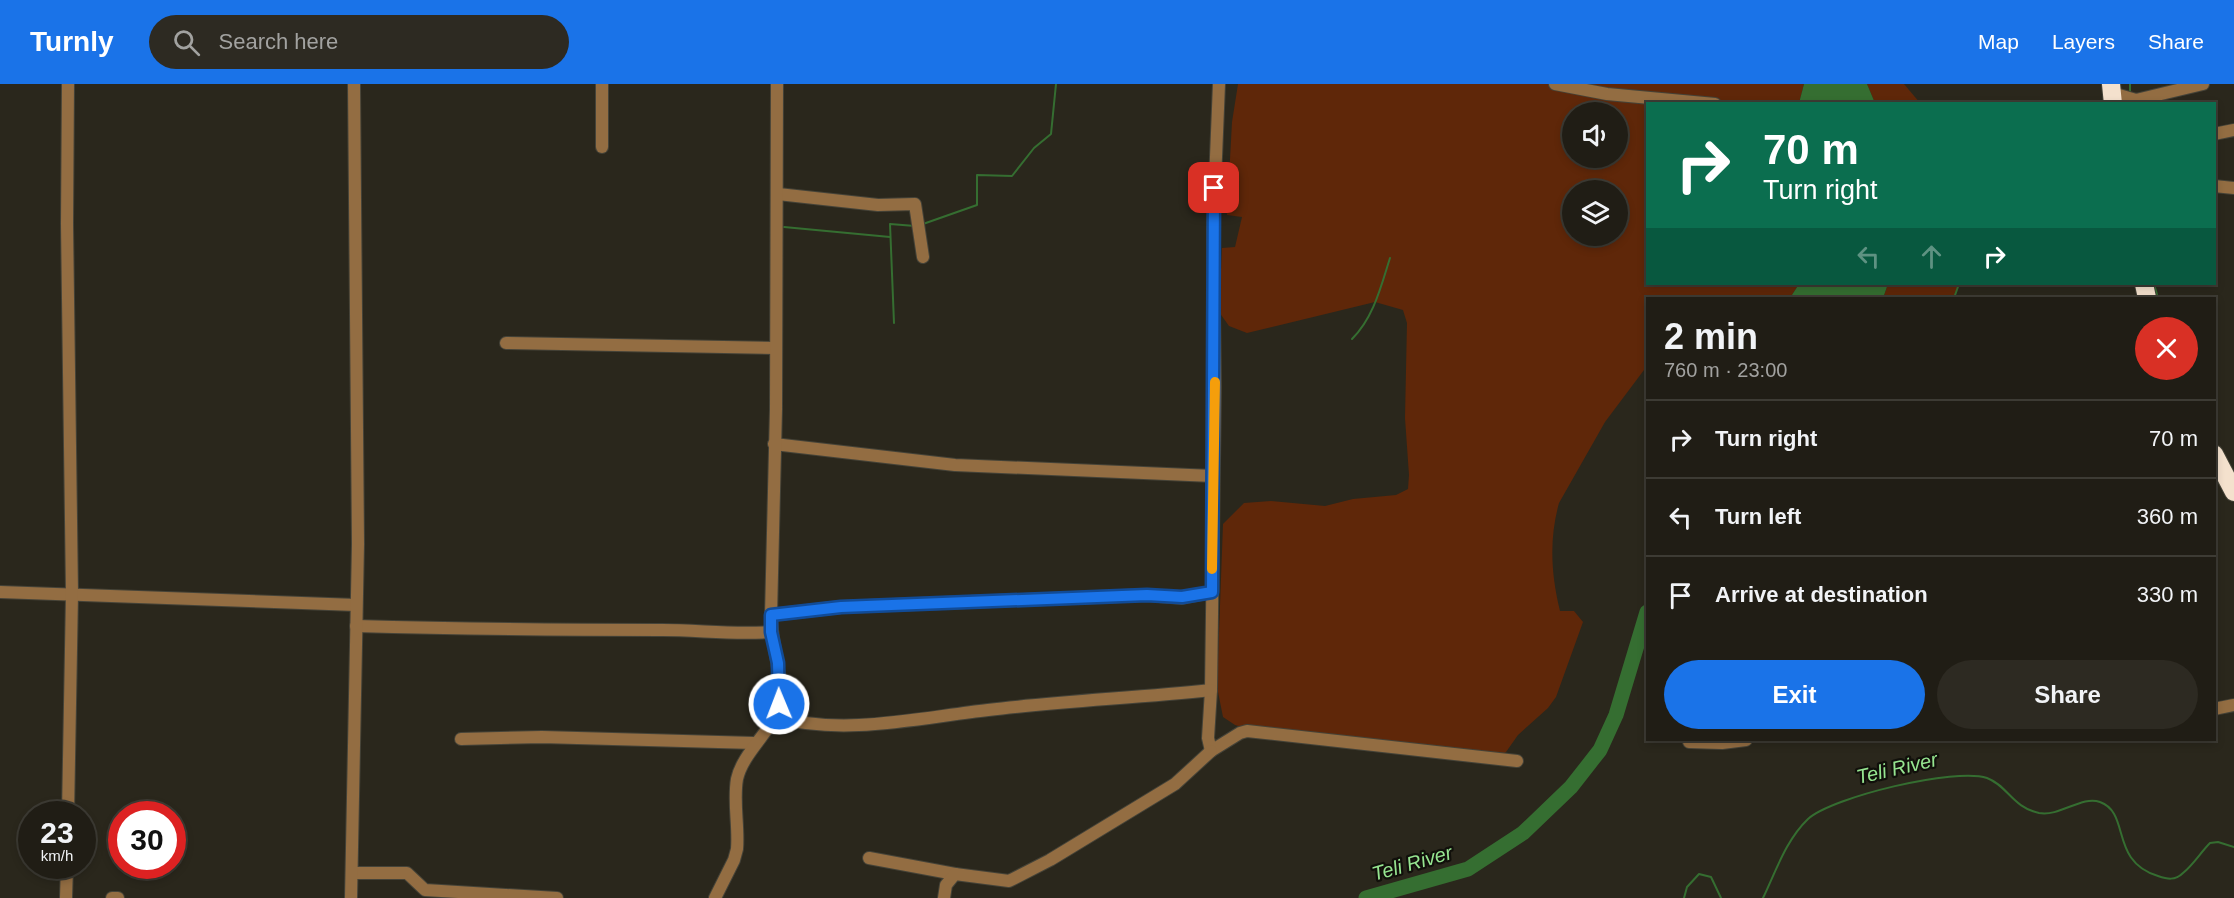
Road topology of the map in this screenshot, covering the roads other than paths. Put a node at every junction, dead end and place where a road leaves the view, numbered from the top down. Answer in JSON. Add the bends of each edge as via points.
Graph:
{"nodes":[{"id":1,"x":68,"y":84,"type":"edge"},
{"id":2,"x":354,"y":84,"type":"edge"},
{"id":3,"x":602,"y":84,"type":"edge"},
{"id":4,"x":777,"y":84,"type":"edge"},
{"id":5,"x":1219,"y":84,"type":"edge"},
{"id":6,"x":1555,"y":84,"type":"edge"},
{"id":7,"x":2203,"y":84,"type":"edge"},
{"id":8,"x":2112,"y":94,"type":"edge"},
{"id":9,"x":1693,"y":102,"type":"edge"},
{"id":10,"x":2234,"y":130,"type":"edge"},
{"id":11,"x":2216,"y":134,"type":"edge"},
{"id":12,"x":602,"y":147,"type":"dead end"},
{"id":13,"x":2216,"y":186,"type":"edge"},
{"id":14,"x":2234,"y":188,"type":"edge"},
{"id":15,"x":778,"y":194,"type":"junction"},
{"id":16,"x":923,"y":257,"type":"dead end"},
{"id":17,"x":506,"y":343,"type":"dead end"},
{"id":18,"x":776,"y":348,"type":"junction"},
{"id":19,"x":774,"y":444,"type":"junction"},
{"id":20,"x":2216,"y":458,"type":"edge"},
{"id":21,"x":1214,"y":476,"type":"junction"},
{"id":22,"x":2234,"y":492,"type":"edge"},
{"id":23,"x":0,"y":592,"type":"edge"},
{"id":24,"x":1212,"y":592,"type":"junction"},
{"id":25,"x":72,"y":594,"type":"junction"},
{"id":26,"x":356,"y":605,"type":"junction"},
{"id":27,"x":771,"y":615,"type":"junction"},
{"id":28,"x":356,"y":626,"type":"junction"},
{"id":29,"x":771,"y":632,"type":"junction"},
{"id":30,"x":1211,"y":690,"type":"junction"},
{"id":31,"x":2234,"y":705,"type":"edge"},
{"id":32,"x":2216,"y":709,"type":"edge"},
{"id":33,"x":775,"y":717,"type":"junction"},
{"id":34,"x":461,"y":739,"type":"dead end"},
{"id":35,"x":1738,"y":741,"type":"edge"},
{"id":36,"x":1689,"y":742,"type":"dead end"},
{"id":37,"x":754,"y":743,"type":"junction"},
{"id":38,"x":1211,"y":751,"type":"junction"},
{"id":39,"x":1517,"y":760,"type":"dead end"},
{"id":40,"x":68,"y":801,"type":"edge"},
{"id":41,"x":869,"y":858,"type":"dead end"},
{"id":42,"x":353,"y":873,"type":"junction"},
{"id":43,"x":955,"y":874,"type":"junction"},
{"id":44,"x":67,"y":879,"type":"edge"},
{"id":45,"x":66,"y":898,"type":"edge"},
{"id":46,"x":112,"y":898,"type":"edge"},
{"id":47,"x":118,"y":898,"type":"edge"},
{"id":48,"x":351,"y":898,"type":"edge"},
{"id":49,"x":557,"y":898,"type":"edge"},
{"id":50,"x":715,"y":898,"type":"edge"},
{"id":51,"x":944,"y":898,"type":"edge"}],
"edges":[{"from":1,"to":25,"type":"street"},
{"from":2,"to":26,"type":"street"},
{"from":3,"to":12,"type":"street"},
{"from":4,"to":15,"type":"street"},
{"from":5,"to":21,"type":"street","via":[[1213,230]]},
{"from":6,"to":9,"type":"street","via":[[1607,94]]},
{"from":7,"to":8,"type":"street","via":[[2136,100]]},
{"from":10,"to":11,"type":"street"},
{"from":13,"to":14,"type":"street"},
{"from":15,"to":16,"type":"street","via":[[878,205],[915,204]]},
{"from":15,"to":18,"type":"street"},
{"from":17,"to":18,"type":"street"},
{"from":18,"to":19,"type":"street"},
{"from":19,"to":21,"type":"street","via":[[955,465]]},
{"from":19,"to":27,"type":"street"},
{"from":20,"to":22,"type":"highway"},
{"from":21,"to":24,"type":"street"},
{"from":23,"to":25,"type":"street"},
{"from":24,"to":27,"type":"street","via":[[1182,597],[1147,595],[841,607]]},
{"from":24,"to":30,"type":"street"},
{"from":25,"to":26,"type":"street"},
{"from":25,"to":40,"type":"street"},
{"from":26,"to":28,"type":"street"},
{"from":27,"to":29,"type":"street"},
{"from":28,"to":29,"type":"street","via":[[690,630],[738,635]]},
{"from":28,"to":42,"type":"street"},
{"from":29,"to":33,"type":"street","via":[[778,663],[779,704]]},
{"from":30,"to":33,"type":"street","via":[[847,725],[795,723]]},
{"from":30,"to":38,"type":"street"},
{"from":31,"to":32,"type":"street"},
{"from":33,"to":37,"type":"street"},
{"from":34,"to":37,"type":"street","via":[[542,737]]},
{"from":35,"to":36,"type":"street"},
{"from":37,"to":50,"type":"street","via":[[737,779],[738,837],[734,860]]},
{"from":38,"to":39,"type":"street","via":[[1247,731]]},
{"from":38,"to":43,"type":"street","via":[[1175,784],[1009,881]]},
{"from":41,"to":43,"type":"street"},
{"from":42,"to":48,"type":"street"},
{"from":42,"to":49,"type":"street","via":[[407,873],[425,890]]},
{"from":43,"to":51,"type":"street","via":[[946,885]]},
{"from":44,"to":45,"type":"street"},
{"from":46,"to":47,"type":"street"}]}
